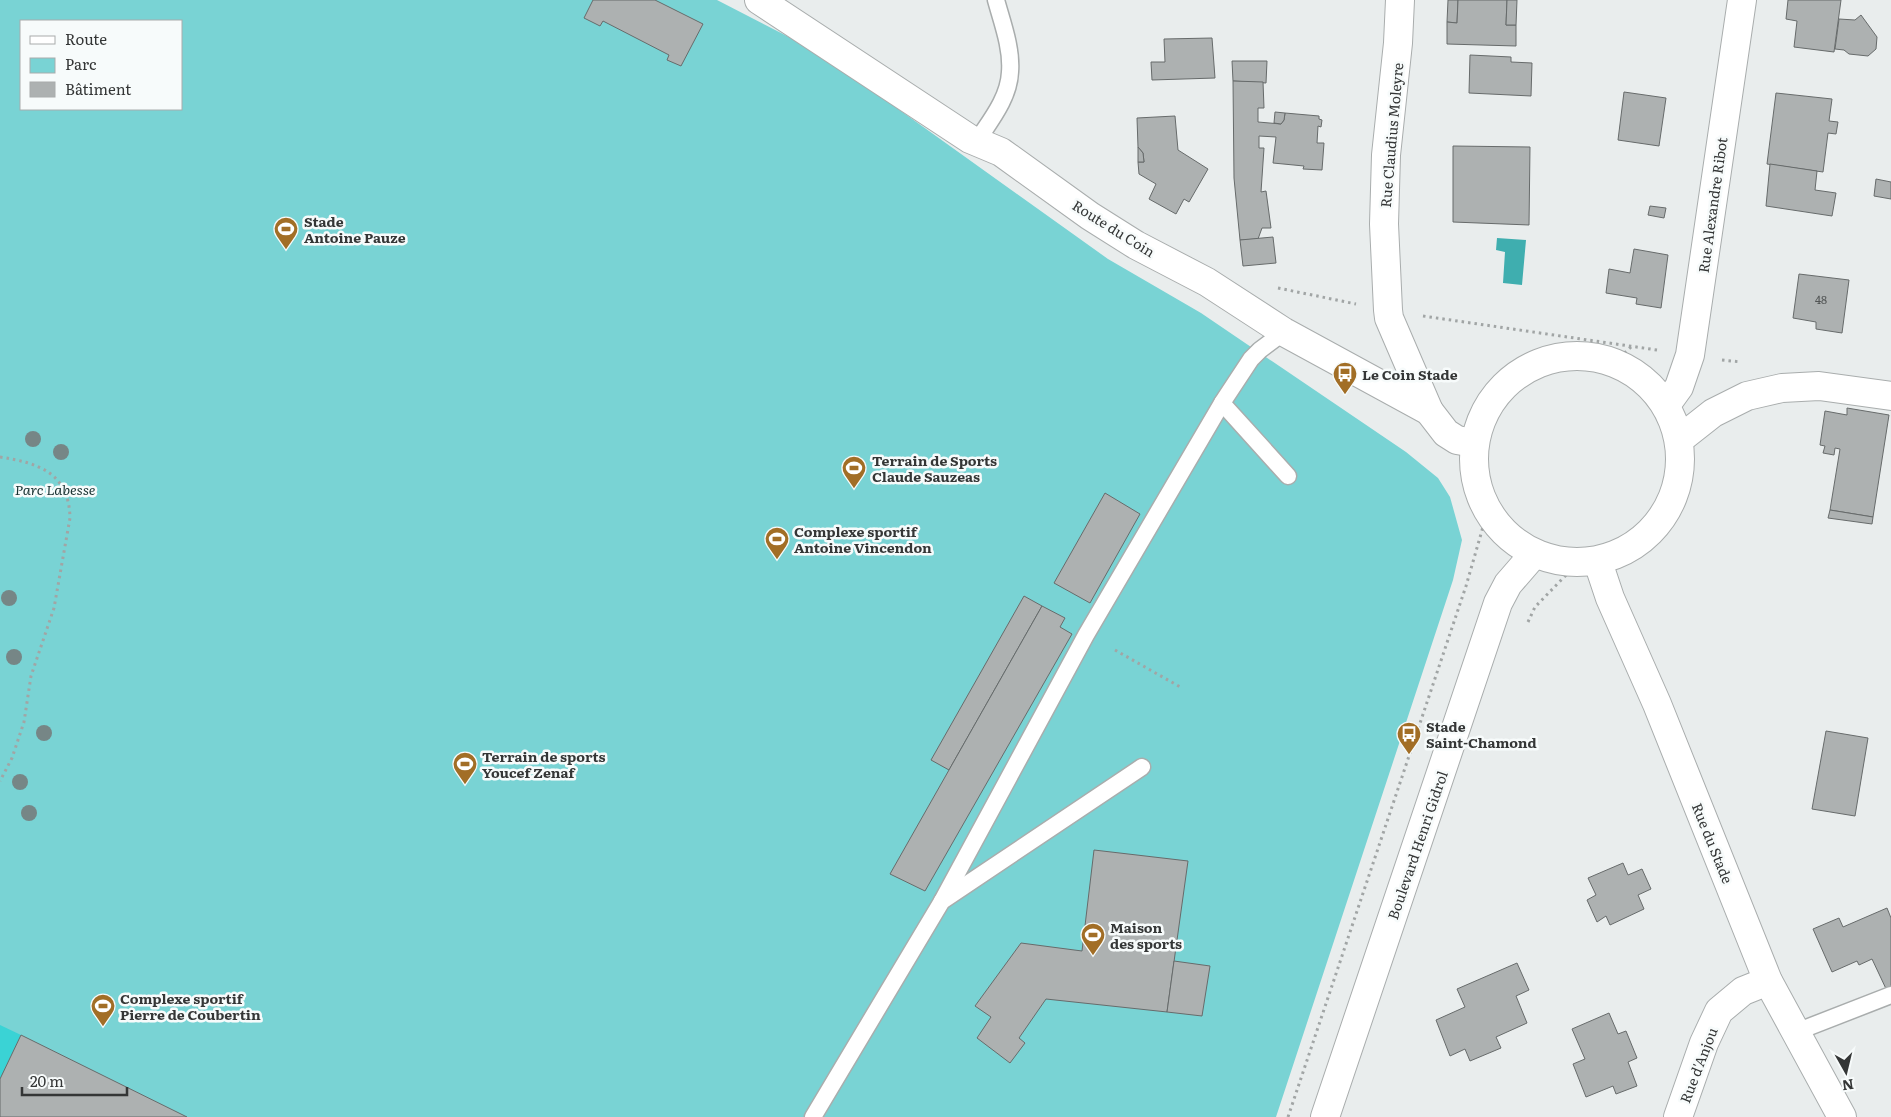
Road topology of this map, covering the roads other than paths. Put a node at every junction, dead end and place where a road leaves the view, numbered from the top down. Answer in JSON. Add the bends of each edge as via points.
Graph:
{"nodes":[{"id":1,"x":759,"y":0,"type":"edge"},
{"id":2,"x":996,"y":0,"type":"edge"},
{"id":3,"x":1400,"y":0,"type":"edge"},
{"id":4,"x":1742,"y":0,"type":"edge"},
{"id":5,"x":977,"y":142,"type":"junction"},
{"id":6,"x":1284,"y":332,"type":"junction"},
{"id":7,"x":1891,"y":396,"type":"edge"},
{"id":8,"x":1222,"y":403,"type":"junction"},
{"id":9,"x":1666,"y":405,"type":"junction"},
{"id":10,"x":1429,"y":411,"type":"junction"},
{"id":11,"x":1680,"y":439,"type":"junction"},
{"id":12,"x":1474,"y":443,"type":"junction"},
{"id":13,"x":1288,"y":476,"type":"dead end"},
{"id":14,"x":1534,"y":554,"type":"junction"},
{"id":15,"x":1598,"y":562,"type":"junction"},
{"id":16,"x":1142,"y":767,"type":"dead end"},
{"id":17,"x":942,"y":901,"type":"junction"},
{"id":18,"x":1768,"y":981,"type":"junction"},
{"id":19,"x":1891,"y":995,"type":"edge"},
{"id":20,"x":1796,"y":1032,"type":"junction"},
{"id":21,"x":813,"y":1117,"type":"edge"},
{"id":22,"x":1325,"y":1117,"type":"edge"},
{"id":23,"x":1678,"y":1117,"type":"edge"},
{"id":24,"x":1842,"y":1117,"type":"edge"}],
"edges":[{"from":1,"to":5,"type":"street","name":"Route du Coin"},
{"from":2,"to":5,"type":"lane","via":[[1010,72],[1007,89]]},
{"from":3,"to":10,"type":"street","name":"Rue Claudius Moleyre","via":[[1386,155],[1384,224],[1388,310]]},
{"from":4,"to":9,"type":"street","name":"Rue Alexandre Ribot","via":[[1690,355],[1679,387]]},
{"from":5,"to":6,"type":"street","name":"Route du Coin","via":[[1001,152],[1098,220],[1207,282]]},
{"from":6,"to":8,"type":"lane","via":[[1251,359]]},
{"from":6,"to":10,"type":"street","name":"Route du Coin"},
{"from":7,"to":11,"type":"street","via":[[1819,386],[1782,388],[1747,396],[1730,404]]},
{"from":8,"to":13,"type":"lane"},
{"from":8,"to":17,"type":"lane","via":[[1086,635]]},
{"from":9,"to":11,"type":"street"},
{"from":9,"to":12,"type":"street","via":[[1623,354],[1550,359],[1517,374],[1492,400]]},
{"from":10,"to":12,"type":"street","name":"Route du Coin","via":[[1446,433],[1457,440]]},
{"from":11,"to":15,"type":"street","via":[[1678,484],[1664,518],[1627,551]]},
{"from":12,"to":14,"type":"street","via":[[1474,478],[1487,513],[1504,534]]},
{"from":14,"to":15,"type":"street","via":[[1570,563]]},
{"from":14,"to":22,"type":"street","name":"Boulevard Henri Gidrol","via":[[1508,584],[1498,604]]},
{"from":15,"to":18,"type":"street","name":"Rue du Stade"},
{"from":16,"to":17,"type":"lane"},
{"from":17,"to":21,"type":"lane"},
{"from":18,"to":20,"type":"street","name":"Rue du Stade"},
{"from":18,"to":23,"type":"street","name":"Rue d'Anjou","via":[[1742,991],[1719,1011]]},
{"from":19,"to":20,"type":"lane"},
{"from":20,"to":24,"type":"street","name":"Rue du Stade"}]}
